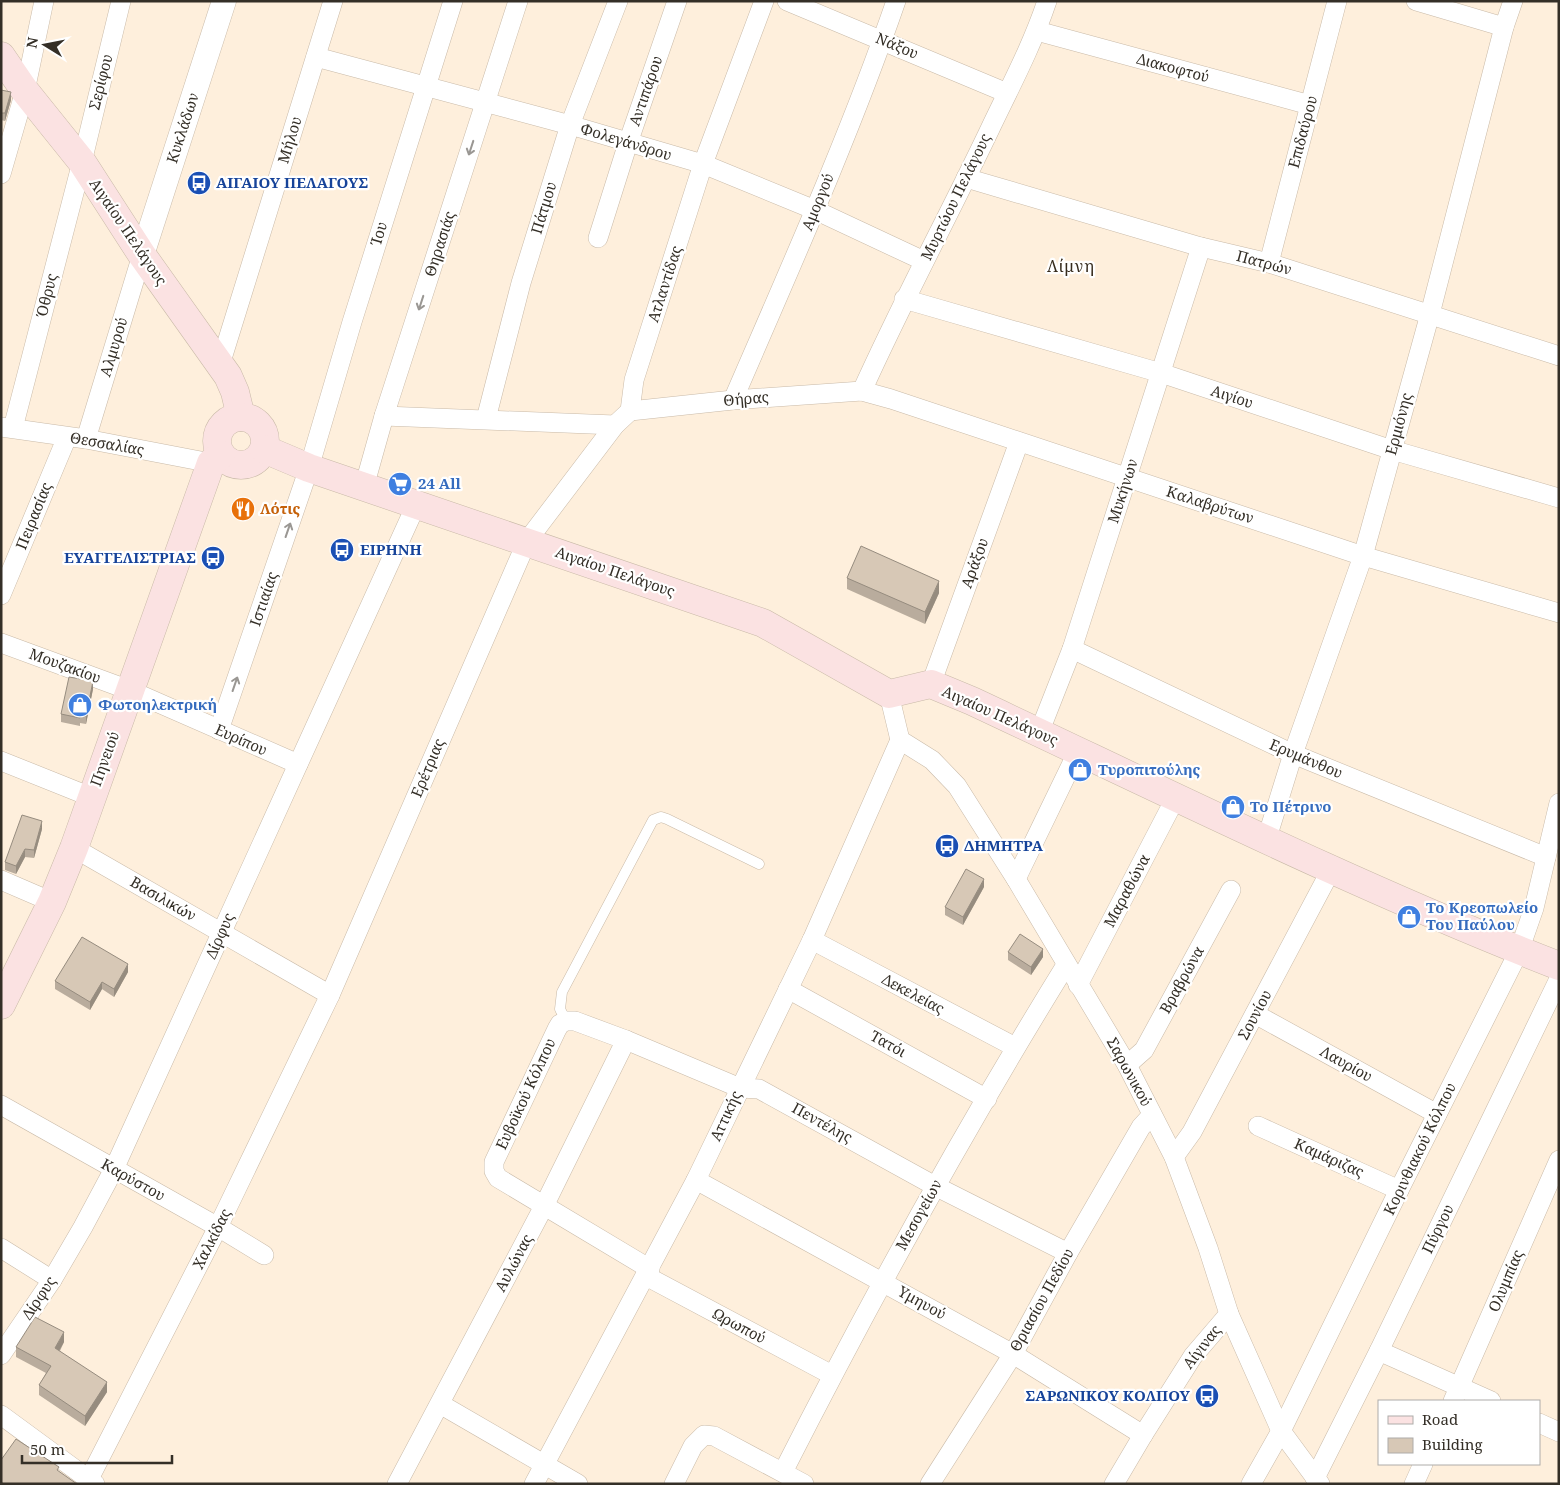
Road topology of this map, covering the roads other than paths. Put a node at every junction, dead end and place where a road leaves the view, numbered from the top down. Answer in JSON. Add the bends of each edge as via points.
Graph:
{"nodes":[{"id":1,"x":44,"y":1,"type":"edge"},
{"id":2,"x":121,"y":1,"type":"edge"},
{"id":3,"x":224,"y":1,"type":"edge"},
{"id":4,"x":333,"y":1,"type":"edge"},
{"id":5,"x":453,"y":1,"type":"edge"},
{"id":6,"x":518,"y":1,"type":"edge"},
{"id":7,"x":618,"y":1,"type":"edge"},
{"id":8,"x":677,"y":1,"type":"edge"},
{"id":9,"x":764,"y":1,"type":"edge"},
{"id":10,"x":786,"y":1,"type":"edge"},
{"id":11,"x":896,"y":1,"type":"edge"},
{"id":12,"x":1047,"y":1,"type":"edge"},
{"id":13,"x":1337,"y":1,"type":"edge"},
{"id":14,"x":1416,"y":1,"type":"edge"},
{"id":15,"x":1513,"y":1,"type":"edge"},
{"id":16,"x":1504,"y":27,"type":"junction"},
{"id":17,"x":1037,"y":31,"type":"junction"},
{"id":18,"x":883,"y":40,"type":"junction"},
{"id":19,"x":1,"y":56,"type":"edge"},
{"id":20,"x":316,"y":57,"type":"junction"},
{"id":21,"x":425,"y":86,"type":"junction"},
{"id":22,"x":25,"y":91,"type":"junction"},
{"id":23,"x":1007,"y":93,"type":"junction"},
{"id":24,"x":486,"y":102,"type":"junction"},
{"id":25,"x":1310,"y":105,"type":"junction"},
{"id":26,"x":570,"y":125,"type":"junction"},
{"id":27,"x":628,"y":143,"type":"junction"},
{"id":28,"x":82,"y":162,"type":"junction"},
{"id":29,"x":703,"y":164,"type":"junction"},
{"id":30,"x":1,"y":174,"type":"edge"},
{"id":31,"x":966,"y":178,"type":"junction"},
{"id":32,"x":815,"y":210,"type":"junction"},
{"id":33,"x":598,"y":238,"type":"dead end"},
{"id":34,"x":1201,"y":247,"type":"junction"},
{"id":35,"x":142,"y":256,"type":"junction"},
{"id":36,"x":924,"y":261,"type":"junction"},
{"id":37,"x":1268,"y":263,"type":"junction"},
{"id":38,"x":904,"y":299,"type":"junction"},
{"id":39,"x":1430,"y":314,"type":"junction"},
{"id":40,"x":1559,"y":356,"type":"edge"},
{"id":41,"x":220,"y":365,"type":"junction"},
{"id":42,"x":1161,"y":373,"type":"junction"},
{"id":43,"x":862,"y":391,"type":"junction"},
{"id":44,"x":734,"y":400,"type":"junction"},
{"id":45,"x":630,"y":411,"type":"junction"},
{"id":46,"x":241,"y":416,"type":"junction"},
{"id":47,"x":384,"y":416,"type":"junction"},
{"id":48,"x":486,"y":419,"type":"junction"},
{"id":49,"x":615,"y":425,"type":"junction"},
{"id":50,"x":7,"y":428,"type":"edge"},
{"id":51,"x":66,"y":436,"type":"junction"},
{"id":52,"x":86,"y":439,"type":"junction"},
{"id":53,"x":1019,"y":442,"type":"junction"},
{"id":54,"x":264,"y":449,"type":"junction"},
{"id":55,"x":1392,"y":450,"type":"junction"},
{"id":56,"x":216,"y":459,"type":"junction"},
{"id":57,"x":309,"y":468,"type":"junction"},
{"id":58,"x":1128,"y":478,"type":"junction"},
{"id":59,"x":364,"y":487,"type":"junction"},
{"id":60,"x":1559,"y":498,"type":"edge"},
{"id":61,"x":416,"y":505,"type":"junction"},
{"id":62,"x":526,"y":541,"type":"junction"},
{"id":63,"x":1363,"y":556,"type":"junction"},
{"id":64,"x":2,"y":592,"type":"edge"},
{"id":65,"x":1559,"y":613,"type":"edge"},
{"id":66,"x":1,"y":643,"type":"edge"},
{"id":67,"x":1072,"y":649,"type":"junction"},
{"id":68,"x":930,"y":684,"type":"junction"},
{"id":69,"x":130,"y":690,"type":"junction"},
{"id":70,"x":889,"y":694,"type":"junction"},
{"id":71,"x":219,"y":730,"type":"junction"},
{"id":72,"x":1039,"y":733,"type":"junction"},
{"id":73,"x":900,"y":740,"type":"junction"},
{"id":74,"x":1078,"y":751,"type":"junction"},
{"id":75,"x":1292,"y":754,"type":"junction"},
{"id":76,"x":1,"y":761,"type":"edge"},
{"id":77,"x":298,"y":764,"type":"junction"},
{"id":78,"x":91,"y":797,"type":"junction"},
{"id":79,"x":1176,"y":797,"type":"junction"},
{"id":80,"x":1559,"y":803,"type":"edge"},
{"id":81,"x":1266,"y":841,"type":"junction"},
{"id":82,"x":74,"y":848,"type":"junction"},
{"id":83,"x":1546,"y":857,"type":"junction"},
{"id":84,"x":759,"y":864,"type":"dead end"},
{"id":85,"x":1331,"y":870,"type":"junction"},
{"id":86,"x":1,"y":880,"type":"edge"},
{"id":87,"x":1016,"y":880,"type":"junction"},
{"id":88,"x":1231,"y":890,"type":"dead end"},
{"id":89,"x":52,"y":902,"type":"junction"},
{"id":90,"x":221,"y":933,"type":"junction"},
{"id":91,"x":812,"y":940,"type":"junction"},
{"id":92,"x":1519,"y":951,"type":"junction"},
{"id":93,"x":1066,"y":965,"type":"junction"},
{"id":94,"x":1559,"y":966,"type":"edge"},
{"id":95,"x":1559,"y":979,"type":"edge"},
{"id":96,"x":1078,"y":985,"type":"junction"},
{"id":97,"x":788,"y":989,"type":"junction"},
{"id":98,"x":330,"y":995,"type":"junction"},
{"id":99,"x":1,"y":1004,"type":"edge"},
{"id":100,"x":1255,"y":1014,"type":"junction"},
{"id":101,"x":566,"y":1021,"type":"junction"},
{"id":102,"x":626,"y":1040,"type":"junction"},
{"id":103,"x":1015,"y":1047,"type":"junction"},
{"id":104,"x":1128,"y":1065,"type":"junction"},
{"id":105,"x":740,"y":1088,"type":"junction"},
{"id":106,"x":987,"y":1099,"type":"junction"},
{"id":107,"x":1,"y":1105,"type":"edge"},
{"id":108,"x":1437,"y":1114,"type":"junction"},
{"id":109,"x":1152,"y":1115,"type":"junction"},
{"id":110,"x":1258,"y":1126,"type":"dead end"},
{"id":111,"x":1174,"y":1157,"type":"junction"},
{"id":112,"x":1557,"y":1168,"type":"edge"},
{"id":113,"x":114,"y":1169,"type":"junction"},
{"id":114,"x":494,"y":1171,"type":"joint"},
{"id":115,"x":696,"y":1180,"type":"junction"},
{"id":116,"x":935,"y":1186,"type":"junction"},
{"id":117,"x":1399,"y":1190,"type":"junction"},
{"id":118,"x":544,"y":1206,"type":"junction"},
{"id":119,"x":218,"y":1228,"type":"junction"},
{"id":120,"x":1,"y":1248,"type":"edge"},
{"id":121,"x":1068,"y":1254,"type":"junction"},
{"id":122,"x":264,"y":1255,"type":"dead end"},
{"id":123,"x":648,"y":1272,"type":"junction"},
{"id":124,"x":52,"y":1280,"type":"junction"},
{"id":125,"x":882,"y":1282,"type":"junction"},
{"id":126,"x":1229,"y":1314,"type":"junction"},
{"id":127,"x":1379,"y":1351,"type":"junction"},
{"id":128,"x":1013,"y":1354,"type":"junction"},
{"id":129,"x":1,"y":1355,"type":"edge"},
{"id":130,"x":832,"y":1375,"type":"junction"},
{"id":131,"x":1457,"y":1394,"type":"edge"},
{"id":132,"x":1486,"y":1400,"type":"edge"},
{"id":133,"x":440,"y":1404,"type":"junction"},
{"id":134,"x":1,"y":1415,"type":"edge"},
{"id":135,"x":1540,"y":1423,"type":"edge"},
{"id":136,"x":1281,"y":1431,"type":"junction"},
{"id":137,"x":1559,"y":1432,"type":"edge"},
{"id":138,"x":1143,"y":1435,"type":"junction"},
{"id":139,"x":1423,"y":1465,"type":"edge"},
{"id":140,"x":544,"y":1466,"type":"junction"},
{"id":141,"x":784,"y":1472,"type":"junction"},
{"id":142,"x":1317,"y":1481,"type":"edge"},
{"id":143,"x":92,"y":1482,"type":"edge"},
{"id":144,"x":397,"y":1484,"type":"edge"},
{"id":145,"x":534,"y":1484,"type":"edge"},
{"id":146,"x":578,"y":1484,"type":"edge"},
{"id":147,"x":674,"y":1484,"type":"edge"},
{"id":148,"x":804,"y":1484,"type":"edge"},
{"id":149,"x":930,"y":1484,"type":"edge"},
{"id":150,"x":1114,"y":1484,"type":"edge"},
{"id":151,"x":1252,"y":1484,"type":"edge"},
{"id":152,"x":1414,"y":1484,"type":"edge"}],
"edges":[{"from":1,"to":22,"type":"street"},
{"from":2,"to":28,"type":"street","name":"Σερίφου"},
{"from":3,"to":35,"type":"street","name":"Κυκλάδων"},
{"from":4,"to":20,"type":"street","name":"Μήλου"},
{"from":5,"to":21,"type":"street","name":"Ίου"},
{"from":6,"to":24,"type":"street","name":"Θηρασιάς"},
{"from":7,"to":26,"type":"street","name":"Πάτμου"},
{"from":8,"to":27,"type":"street","name":"Αντιπάρου"},
{"from":9,"to":29,"type":"street","name":"Ατλαντίδας"},
{"from":10,"to":18,"type":"street","name":"Νάξου"},
{"from":11,"to":18,"type":"street","name":"Αμοργού"},
{"from":12,"to":17,"type":"street","name":"Μυρτώου Πελάγους"},
{"from":13,"to":25,"type":"street","name":"Επιδαύρου"},
{"from":14,"to":16,"type":"street"},
{"from":15,"to":16,"type":"street","name":"Ερμιόνης"},
{"from":16,"to":39,"type":"street","name":"Ερμιόνης"},
{"from":17,"to":23,"type":"street","name":"Μυρτώου Πελάγους"},
{"from":17,"to":25,"type":"street","name":"Διακοφτού"},
{"from":18,"to":23,"type":"street","name":"Νάξου"},
{"from":18,"to":32,"type":"street","name":"Αμοργού"},
{"from":19,"to":22,"type":"main road","name":"Αιγαίου Πελάγους"},
{"from":20,"to":21,"type":"street","name":"Φολεγάνδρου"},
{"from":20,"to":41,"type":"street","name":"Μήλου"},
{"from":21,"to":24,"type":"street","name":"Φολεγάνδρου"},
{"from":21,"to":57,"type":"street","name":"Ίου"},
{"from":22,"to":28,"type":"main road","name":"Αιγαίου Πελάγους"},
{"from":22,"to":30,"type":"street"},
{"from":23,"to":31,"type":"street","name":"Μυρτώου Πελάγους"},
{"from":24,"to":26,"type":"street","name":"Φολεγάνδρου"},
{"from":24,"to":47,"type":"street","name":"Θηρασιάς","one_way":true},
{"from":25,"to":37,"type":"street","name":"Επιδαύρου"},
{"from":26,"to":27,"type":"street","name":"Φολεγάνδρου"},
{"from":26,"to":48,"type":"street","name":"Πάτμου","via":[[521,283]]},
{"from":27,"to":29,"type":"street","name":"Φολεγάνδρου"},
{"from":27,"to":33,"type":"street","name":"Αντιπάρου"},
{"from":28,"to":35,"type":"main road","name":"Αιγαίου Πελάγους"},
{"from":28,"to":50,"type":"street","name":"Όθρυς"},
{"from":29,"to":32,"type":"street","name":"Φολεγάνδρου"},
{"from":29,"to":45,"type":"street","name":"Ατλαντίδας","via":[[634,380]]},
{"from":31,"to":34,"type":"street","name":"Πατρών"},
{"from":31,"to":36,"type":"street","name":"Μυρτώου Πελάγους"},
{"from":32,"to":36,"type":"street","name":"Φολεγάνδρου"},
{"from":32,"to":44,"type":"street","name":"Αμοργού"},
{"from":34,"to":37,"type":"street","name":"Πατρών"},
{"from":34,"to":42,"type":"street","name":"Μυκήνων"},
{"from":35,"to":41,"type":"main road","name":"Αιγαίου Πελάγους"},
{"from":35,"to":52,"type":"street","name":"Αλμυρού"},
{"from":36,"to":38,"type":"street","name":"Μυρτώου Πελάγους"},
{"from":37,"to":39,"type":"street","name":"Πατρών"},
{"from":38,"to":42,"type":"street","name":"Αιγίου"},
{"from":38,"to":43,"type":"street","name":"Μυρτώου Πελάγους"},
{"from":39,"to":40,"type":"street","name":"Πατρών"},
{"from":39,"to":55,"type":"street","name":"Ερμιόνης"},
{"from":41,"to":46,"type":"main road","name":"Αιγαίου Πελάγους","via":[[235,392]]},
{"from":42,"to":55,"type":"street","name":"Αιγίου"},
{"from":42,"to":58,"type":"street","name":"Μυκήνων"},
{"from":43,"to":44,"type":"street","name":"Θήρας"},
{"from":43,"to":53,"type":"street","name":"Καλαβρύτων"},
{"from":44,"to":45,"type":"street","name":"Θήρας"},
{"from":45,"to":49,"type":"street"},
{"from":46,"to":54,"type":"main road","via":[[259,424],[265,436]]},
{"from":46,"to":56,"type":"main road","name":"Πηνειού","via":[[227,421],[218,433]]},
{"from":47,"to":48,"type":"street"},
{"from":47,"to":59,"type":"street","name":"Θηρασιάς"},
{"from":48,"to":49,"type":"street"},
{"from":49,"to":62,"type":"street"},
{"from":50,"to":51,"type":"street","name":"Θεσσαλίας"},
{"from":51,"to":52,"type":"street","name":"Θεσσαλίας"},
{"from":51,"to":64,"type":"street","name":"Πειρασίας"},
{"from":52,"to":56,"type":"street","name":"Θεσσαλίας"},
{"from":53,"to":58,"type":"street","name":"Καλαβρύτων"},
{"from":53,"to":68,"type":"street","name":"Αράξου"},
{"from":54,"to":56,"type":"main road","via":[[256,460],[244,465]]},
{"from":54,"to":57,"type":"main road","name":"Αιγαίου Πελάγους"},
{"from":55,"to":60,"type":"street","name":"Αιγίου"},
{"from":55,"to":63,"type":"street","name":"Ερμιόνης"},
{"from":56,"to":69,"type":"main road","name":"Πηνειού"},
{"from":57,"to":59,"type":"main road","name":"Αιγαίου Πελάγους"},
{"from":71,"to":57,"type":"street","name":"Ιστιαίας","one_way":true},
{"from":58,"to":63,"type":"street","name":"Καλαβρύτων"},
{"from":58,"to":67,"type":"street","name":"Μυκήνων"},
{"from":59,"to":61,"type":"main road","name":"Αιγαίου Πελάγους"},
{"from":61,"to":62,"type":"main road","name":"Αιγαίου Πελάγους"},
{"from":61,"to":77,"type":"street","name":"Δίρφυς"},
{"from":62,"to":70,"type":"main road","name":"Αιγαίου Πελάγους","via":[[763,623]]},
{"from":62,"to":98,"type":"street","name":"Ερέτριας"},
{"from":63,"to":65,"type":"street","name":"Καλαβρύτων"},
{"from":63,"to":75,"type":"street","name":"Ερμιόνης"},
{"from":66,"to":69,"type":"street","name":"Μουζακίου"},
{"from":67,"to":72,"type":"street","name":"Μυκήνων"},
{"from":67,"to":75,"type":"street","name":"Ερυμάνθου"},
{"from":68,"to":70,"type":"main road","name":"Αιγαίου Πελάγους"},
{"from":68,"to":72,"type":"main road","name":"Αιγαίου Πελάγους"},
{"from":69,"to":71,"type":"street","name":"Ευρίπου"},
{"from":69,"to":78,"type":"main road","name":"Πηνειού"},
{"from":70,"to":73,"type":"street"},
{"from":71,"to":77,"type":"street","name":"Ευρίπου"},
{"from":72,"to":74,"type":"main road","name":"Αιγαίου Πελάγους"},
{"from":73,"to":87,"type":"street","name":"Σαρωνικού","via":[[932,760],[957,786]]},
{"from":73,"to":91,"type":"street","name":"Αττικής"},
{"from":74,"to":79,"type":"main road","name":"Αιγαίου Πελάγους"},
{"from":74,"to":87,"type":"street"},
{"from":75,"to":81,"type":"street","name":"Ερμιόνης"},
{"from":75,"to":83,"type":"street","name":"Ερυμάνθου"},
{"from":76,"to":78,"type":"street"},
{"from":77,"to":90,"type":"street","name":"Δίρφυς"},
{"from":78,"to":82,"type":"main road","name":"Πηνειού"},
{"from":79,"to":81,"type":"main road","name":"Αιγαίου Πελάγους"},
{"from":79,"to":96,"type":"street","name":"Μαραθώνα"},
{"from":80,"to":83,"type":"street","name":"Κορινθιακού Κόλπου"},
{"from":81,"to":85,"type":"main road","name":"Αιγαίου Πελάγους"},
{"from":82,"to":89,"type":"main road","name":"Πηνειού"},
{"from":82,"to":90,"type":"street","name":"Βασιλικών"},
{"from":83,"to":92,"type":"street","name":"Κορινθιακού Κόλπου","via":[[1534,908]]},
{"from":84,"to":101,"type":"lane","via":[[667,819],[653,820],[562,992],[560,1009]]},
{"from":85,"to":92,"type":"main road","name":"Αιγαίου Πελάγους"},
{"from":85,"to":100,"type":"street","name":"Σουνίου"},
{"from":86,"to":89,"type":"street"},
{"from":87,"to":93,"type":"street","name":"Σαρωνικού"},
{"from":88,"to":104,"type":"street","name":"Βραβρώνα","via":[[1144,1050]]},
{"from":89,"to":99,"type":"main road","name":"Πηνειού"},
{"from":90,"to":98,"type":"street","name":"Βασιλικών"},
{"from":90,"to":113,"type":"street","name":"Δίρφυς"},
{"from":91,"to":97,"type":"street","name":"Αττικής"},
{"from":91,"to":103,"type":"street","name":"Δεκελείας"},
{"from":92,"to":94,"type":"main road","name":"Αιγαίου Πελάγους"},
{"from":92,"to":108,"type":"street","name":"Κορινθιακού Κόλπου"},
{"from":93,"to":96,"type":"street","name":"Σαρωνικού"},
{"from":93,"to":103,"type":"street","name":"Μεσογείων"},
{"from":95,"to":127,"type":"street","name":"Πύργου"},
{"from":96,"to":104,"type":"street","name":"Σαρωνικού"},
{"from":97,"to":105,"type":"street","name":"Αττικής"},
{"from":97,"to":106,"type":"street","name":"Τατόι"},
{"from":98,"to":119,"type":"street","name":"Χαλκίδας"},
{"from":100,"to":108,"type":"street","name":"Λαυρίου"},
{"from":100,"to":111,"type":"street","name":"Σουνίου","via":[[1192,1132]]},
{"from":101,"to":102,"type":"street","name":"Πεντέλης","via":[[575,1021]]},
{"from":101,"to":114,"type":"street","name":"Ευβοϊκού Κόλπου","via":[[560,1024],[549,1046],[494,1162]]},
{"from":102,"to":105,"type":"street","name":"Πεντέλης"},
{"from":102,"to":118,"type":"street","name":"Αυλώνας"},
{"from":103,"to":106,"type":"street","name":"Μεσογείων"},
{"from":104,"to":109,"type":"street","name":"Σαρωνικού"},
{"from":105,"to":115,"type":"street","name":"Αττικής"},
{"from":105,"to":116,"type":"street","name":"Πεντέλης","via":[[759,1089]]},
{"from":106,"to":116,"type":"street","name":"Μεσογείων"},
{"from":107,"to":113,"type":"street","name":"Καρύστου"},
{"from":108,"to":117,"type":"street","name":"Κορινθιακού Κόλπου"},
{"from":109,"to":111,"type":"street","name":"Σαρωνικού"},
{"from":109,"to":121,"type":"street","name":"Θριασίου Πεδίου","via":[[1141,1127]]},
{"from":110,"to":117,"type":"street","name":"Καμάριζας"},
{"from":111,"to":126,"type":"street","name":"Σαρωνικού"},
{"from":112,"to":131,"type":"street","name":"Ολυμπίας"},
{"from":113,"to":119,"type":"street","name":"Καρύστου"},
{"from":113,"to":124,"type":"street","name":"Δίρφυς"},
{"from":114,"to":118,"type":"street","name":"Ωρωπού","via":[[498,1178]]},
{"from":115,"to":123,"type":"street","name":"Αττικής"},
{"from":115,"to":125,"type":"street","name":"Υμηυού"},
{"from":116,"to":121,"type":"street","name":"Πεντέλης"},
{"from":116,"to":125,"type":"street","name":"Μεσογείων"},
{"from":117,"to":136,"type":"street","name":"Κορινθιακού Κόλπου"},
{"from":118,"to":123,"type":"street","name":"Ωρωπού"},
{"from":118,"to":133,"type":"street","name":"Αυλώνας"},
{"from":119,"to":122,"type":"street","name":"Καρύστου"},
{"from":119,"to":143,"type":"street","name":"Χαλκίδας"},
{"from":120,"to":124,"type":"street"},
{"from":121,"to":128,"type":"street","name":"Θριασίου Πεδίου"},
{"from":123,"to":130,"type":"street","name":"Ωρωπού"},
{"from":123,"to":140,"type":"street","name":"Αττικής"},
{"from":124,"to":129,"type":"street","name":"Δίρφυς"},
{"from":125,"to":128,"type":"street","name":"Υμηυού"},
{"from":125,"to":130,"type":"street","name":"Μεσογείων"},
{"from":126,"to":136,"type":"street","name":"Σαρωνικού"},
{"from":126,"to":138,"type":"street","name":"Αίγινας","via":[[1193,1356]]},
{"from":127,"to":131,"type":"street"},
{"from":127,"to":142,"type":"street","name":"Πύργου"},
{"from":128,"to":138,"type":"street","name":"Υμηυού"},
{"from":128,"to":149,"type":"street","name":"Θριασίου Πεδίου"},
{"from":130,"to":141,"type":"street","name":"Μεσογείων"},
{"from":131,"to":132,"type":"street"},
{"from":133,"to":140,"type":"street"},
{"from":133,"to":144,"type":"street","name":"Αυλώνας"},
{"from":134,"to":143,"type":"street"},
{"from":135,"to":137,"type":"street"},
{"from":136,"to":142,"type":"street","name":"Σαρωνικού"},
{"from":136,"to":151,"type":"street","name":"Κορινθιακού Κόλπου"},
{"from":138,"to":150,"type":"street","name":"Αίγινας"},
{"from":139,"to":152,"type":"street"},
{"from":140,"to":145,"type":"street","name":"Αττικής"},
{"from":140,"to":146,"type":"street"},
{"from":141,"to":147,"type":"street","via":[[704,1434],[693,1446]]},
{"from":141,"to":148,"type":"street"}]}
